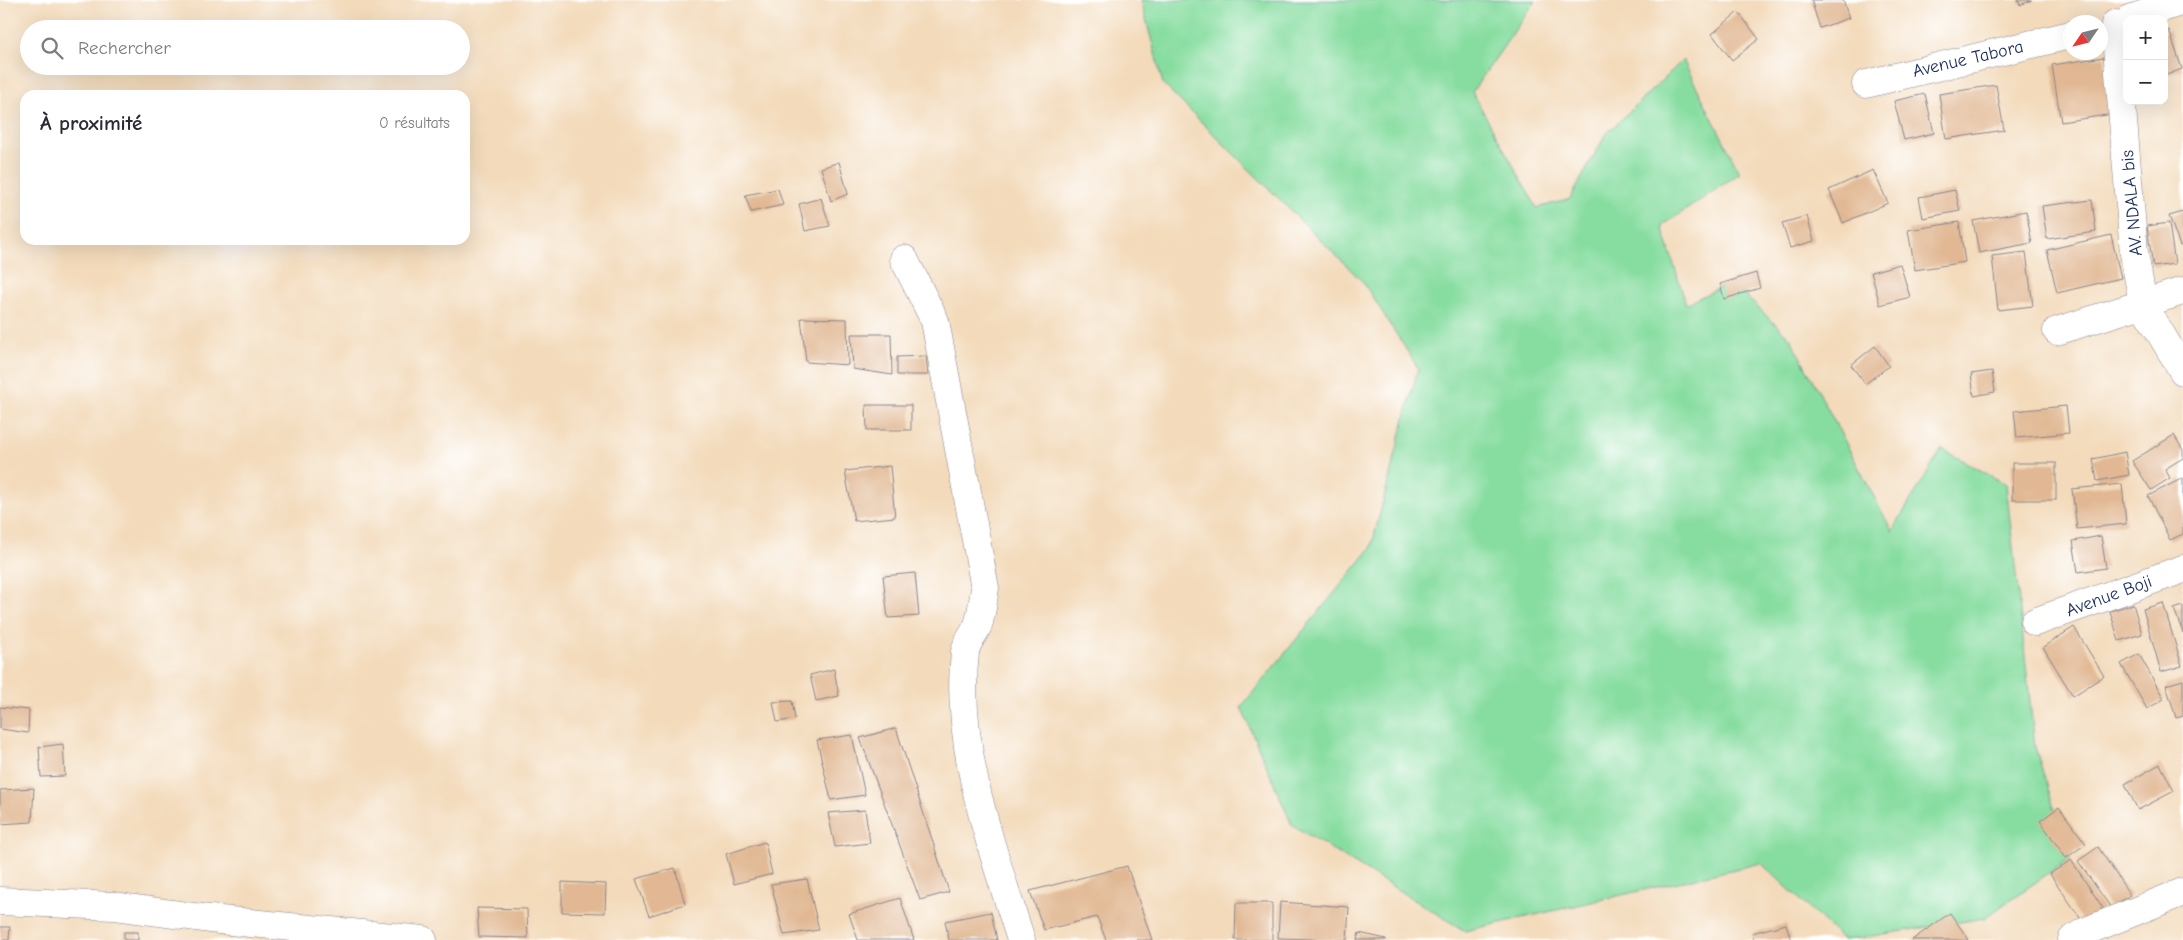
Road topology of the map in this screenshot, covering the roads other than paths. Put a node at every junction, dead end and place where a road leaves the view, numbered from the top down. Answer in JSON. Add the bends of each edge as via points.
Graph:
{"nodes":[{"id":1,"x":2183,"y":1,"type":"edge"},
{"id":2,"x":2118,"y":22,"type":"edge"},
{"id":3,"x":2063,"y":36,"type":"edge"},
{"id":4,"x":1866,"y":84,"type":"dead end"},
{"id":5,"x":904,"y":260,"type":"dead end"},
{"id":6,"x":2183,"y":291,"type":"edge"},
{"id":7,"x":2143,"y":304,"type":"junction"},
{"id":8,"x":2057,"y":331,"type":"dead end"},
{"id":9,"x":2183,"y":371,"type":"edge"},
{"id":10,"x":2183,"y":569,"type":"edge"},
{"id":11,"x":2035,"y":622,"type":"dead end"},
{"id":12,"x":2183,"y":892,"type":"edge"},
{"id":13,"x":0,"y":901,"type":"edge"},
{"id":14,"x":210,"y":930,"type":"edge"},
{"id":15,"x":423,"y":940,"type":"edge"},
{"id":16,"x":1021,"y":940,"type":"edge"},
{"id":17,"x":2072,"y":940,"type":"edge"}],
"edges":[{"from":1,"to":2,"type":"street"},
{"from":2,"to":7,"type":"street","name":"AV. NDALA bis","via":[[2134,253]]},
{"from":3,"to":4,"type":"street","name":"Avenue Tabora"},
{"from":5,"to":16,"type":"street","via":[[935,322],[985,588],[977,627],[968,639],[965,651],[968,741],[995,859]]},
{"from":6,"to":7,"type":"street"},
{"from":7,"to":8,"type":"street"},
{"from":7,"to":9,"type":"street","name":"AV. NDALA bis"},
{"from":10,"to":11,"type":"street","name":"Avenue Boji"},
{"from":12,"to":17,"type":"street","via":[[2084,932]]},
{"from":13,"to":14,"type":"street","via":[[114,906]]},
{"from":14,"to":15,"type":"street"}]}
